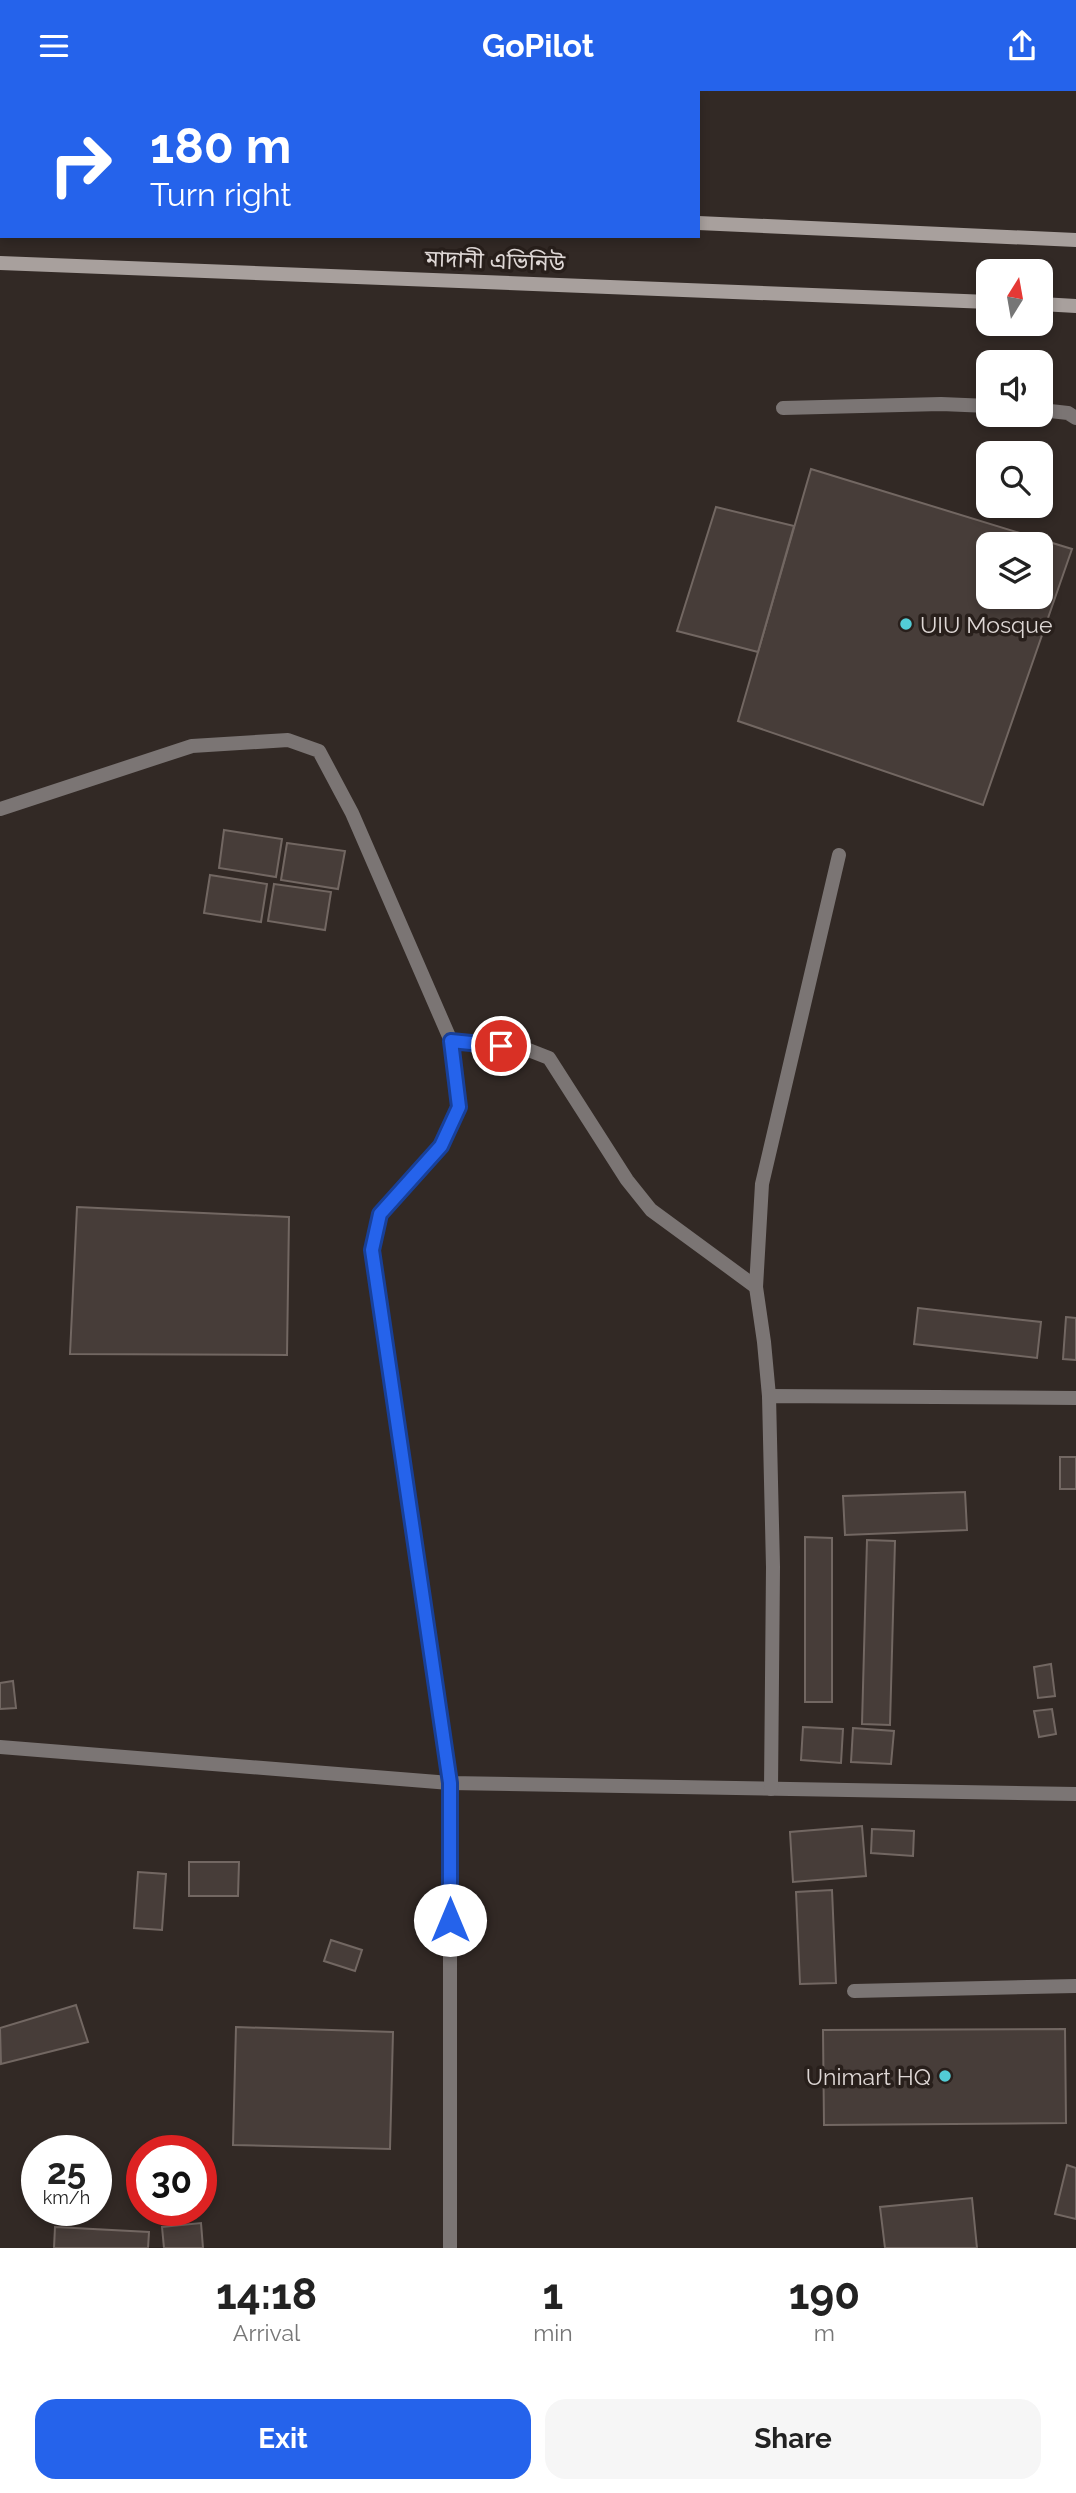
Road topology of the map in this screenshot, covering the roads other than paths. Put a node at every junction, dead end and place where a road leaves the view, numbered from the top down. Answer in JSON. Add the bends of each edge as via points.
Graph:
{"nodes":[{"id":1,"x":700,"y":223,"type":"edge"},
{"id":2,"x":1076,"y":240,"type":"edge"},
{"id":3,"x":0,"y":263,"type":"edge"},
{"id":4,"x":976,"y":301,"type":"edge"},
{"id":5,"x":1054,"y":305,"type":"edge"},
{"id":6,"x":1076,"y":306,"type":"edge"},
{"id":7,"x":976,"y":405,"type":"edge"},
{"id":8,"x":783,"y":408,"type":"dead end"},
{"id":9,"x":1053,"y":411,"type":"edge"},
{"id":10,"x":1076,"y":418,"type":"edge"},
{"id":11,"x":0,"y":809,"type":"edge"},
{"id":12,"x":839,"y":855,"type":"dead end"},
{"id":13,"x":451,"y":1041,"type":"junction"},
{"id":14,"x":756,"y":1286,"type":"junction"},
{"id":15,"x":769,"y":1396,"type":"junction"},
{"id":16,"x":1076,"y":1398,"type":"edge"},
{"id":17,"x":0,"y":1748,"type":"edge"},
{"id":18,"x":450,"y":1783,"type":"junction"},
{"id":19,"x":771,"y":1789,"type":"junction"},
{"id":20,"x":1076,"y":1794,"type":"edge"},
{"id":21,"x":1076,"y":1986,"type":"edge"},
{"id":22,"x":855,"y":1991,"type":"dead end"},
{"id":23,"x":450,"y":2248,"type":"edge"}],
"edges":[{"from":1,"to":2,"type":"main road"},
{"from":3,"to":4,"type":"main road","name":"মাদানী এভিনিউ"},
{"from":5,"to":6,"type":"main road"},
{"from":7,"to":8,"type":"street"},
{"from":9,"to":10,"type":"street"},
{"from":11,"to":13,"type":"street","via":[[192,746],[288,740],[319,751],[352,813]]},
{"from":12,"to":14,"type":"street","via":[[762,1184]]},
{"from":13,"to":14,"type":"street","via":[[526,1049],[549,1059],[651,1210]]},
{"from":13,"to":18,"type":"street","via":[[459,1107],[441,1146],[380,1214],[372,1250]]},
{"from":14,"to":15,"type":"street"},
{"from":15,"to":16,"type":"street"},
{"from":15,"to":19,"type":"street"},
{"from":17,"to":18,"type":"street"},
{"from":18,"to":19,"type":"street"},
{"from":18,"to":23,"type":"street"},
{"from":19,"to":20,"type":"street"},
{"from":21,"to":22,"type":"street"}]}
